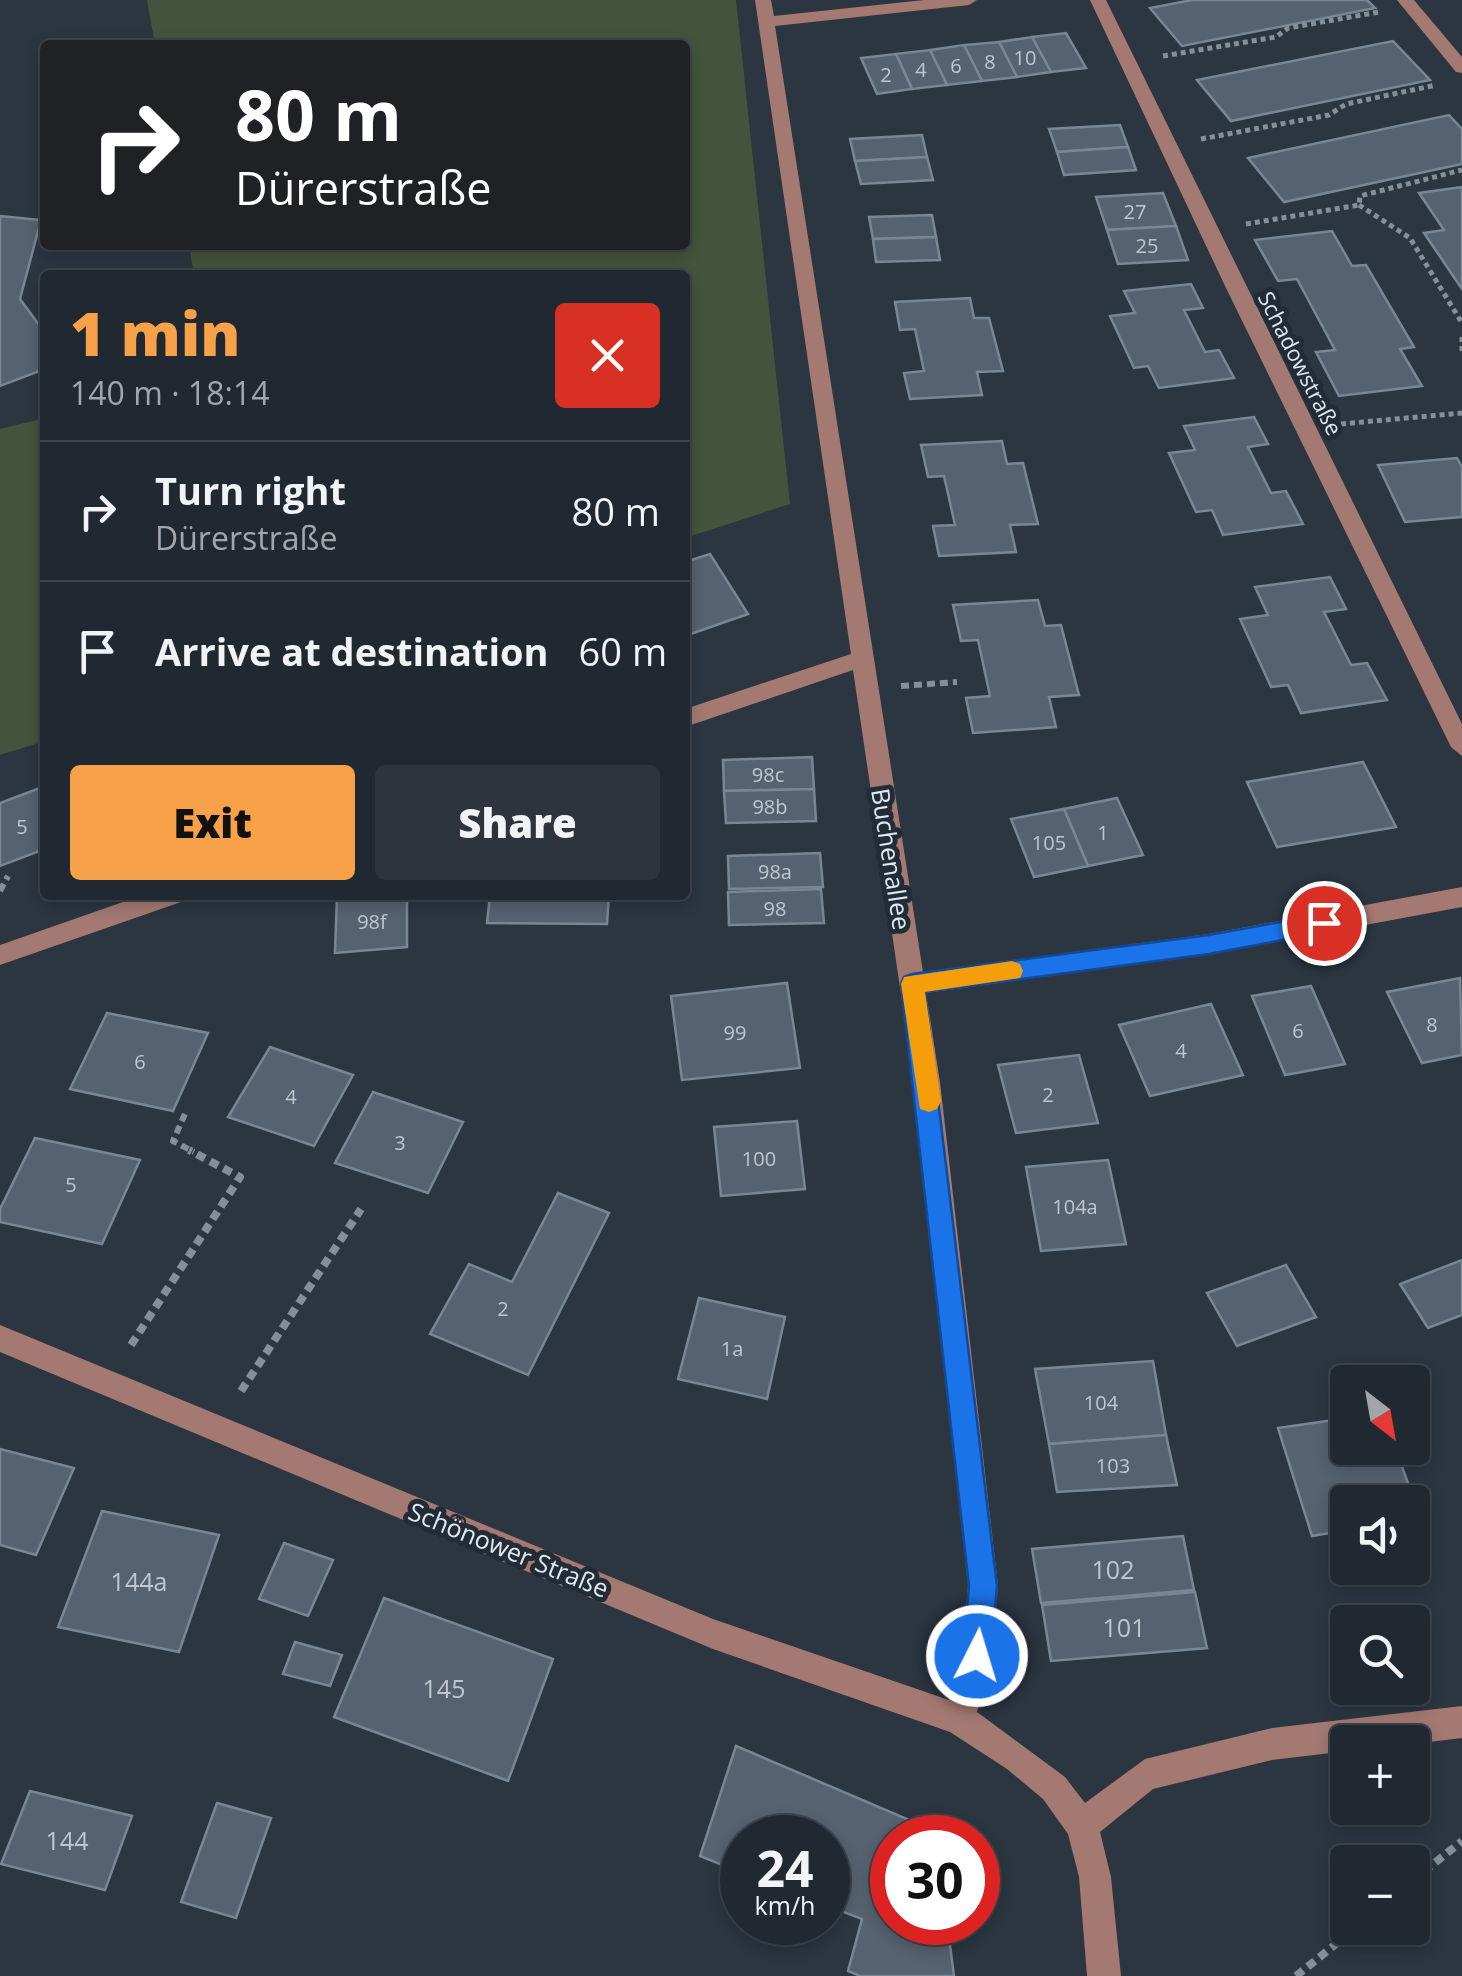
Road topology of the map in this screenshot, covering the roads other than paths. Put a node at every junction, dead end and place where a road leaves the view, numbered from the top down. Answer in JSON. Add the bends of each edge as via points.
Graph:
{"nodes":[{"id":1,"x":969,"y":0,"type":"edge"},
{"id":2,"x":1098,"y":0,"type":"edge"},
{"id":3,"x":1407,"y":3,"type":"edge"},
{"id":4,"x":764,"y":11,"type":"edge"},
{"id":5,"x":1462,"y":68,"type":"edge"},
{"id":6,"x":862,"y":660,"type":"junction"},
{"id":7,"x":690,"y":716,"type":"edge"},
{"id":8,"x":1462,"y":747,"type":"edge"},
{"id":9,"x":1462,"y":897,"type":"edge"},
{"id":10,"x":158,"y":900,"type":"edge"},
{"id":11,"x":0,"y":955,"type":"edge"},
{"id":12,"x":912,"y":984,"type":"junction"},
{"id":13,"x":0,"y":1338,"type":"edge"},
{"id":14,"x":959,"y":1719,"type":"junction"},
{"id":15,"x":1462,"y":1722,"type":"edge"},
{"id":16,"x":1082,"y":1826,"type":"junction"},
{"id":17,"x":1104,"y":1976,"type":"edge"}],
"edges":[{"from":1,"to":4,"type":"street"},
{"from":2,"to":8,"type":"street","name":"Schadowstraße"},
{"from":3,"to":5,"type":"street"},
{"from":4,"to":6,"type":"street","name":"Buchenallee"},
{"from":6,"to":7,"type":"street"},
{"from":6,"to":12,"type":"street","name":"Buchenallee"},
{"from":9,"to":12,"type":"street","via":[[1209,944]]},
{"from":10,"to":11,"type":"street"},
{"from":12,"to":14,"type":"street","name":"Buchenallee","via":[[983,1586],[977,1656]]},
{"from":13,"to":14,"type":"street","name":"Schönower Straße","via":[[713,1634]]},
{"from":14,"to":16,"type":"street","name":"Schönower Straße","via":[[1054,1788]]},
{"from":15,"to":16,"type":"street","via":[[1272,1744],[1145,1776]]},
{"from":16,"to":17,"type":"street","via":[[1095,1877]]}]}
